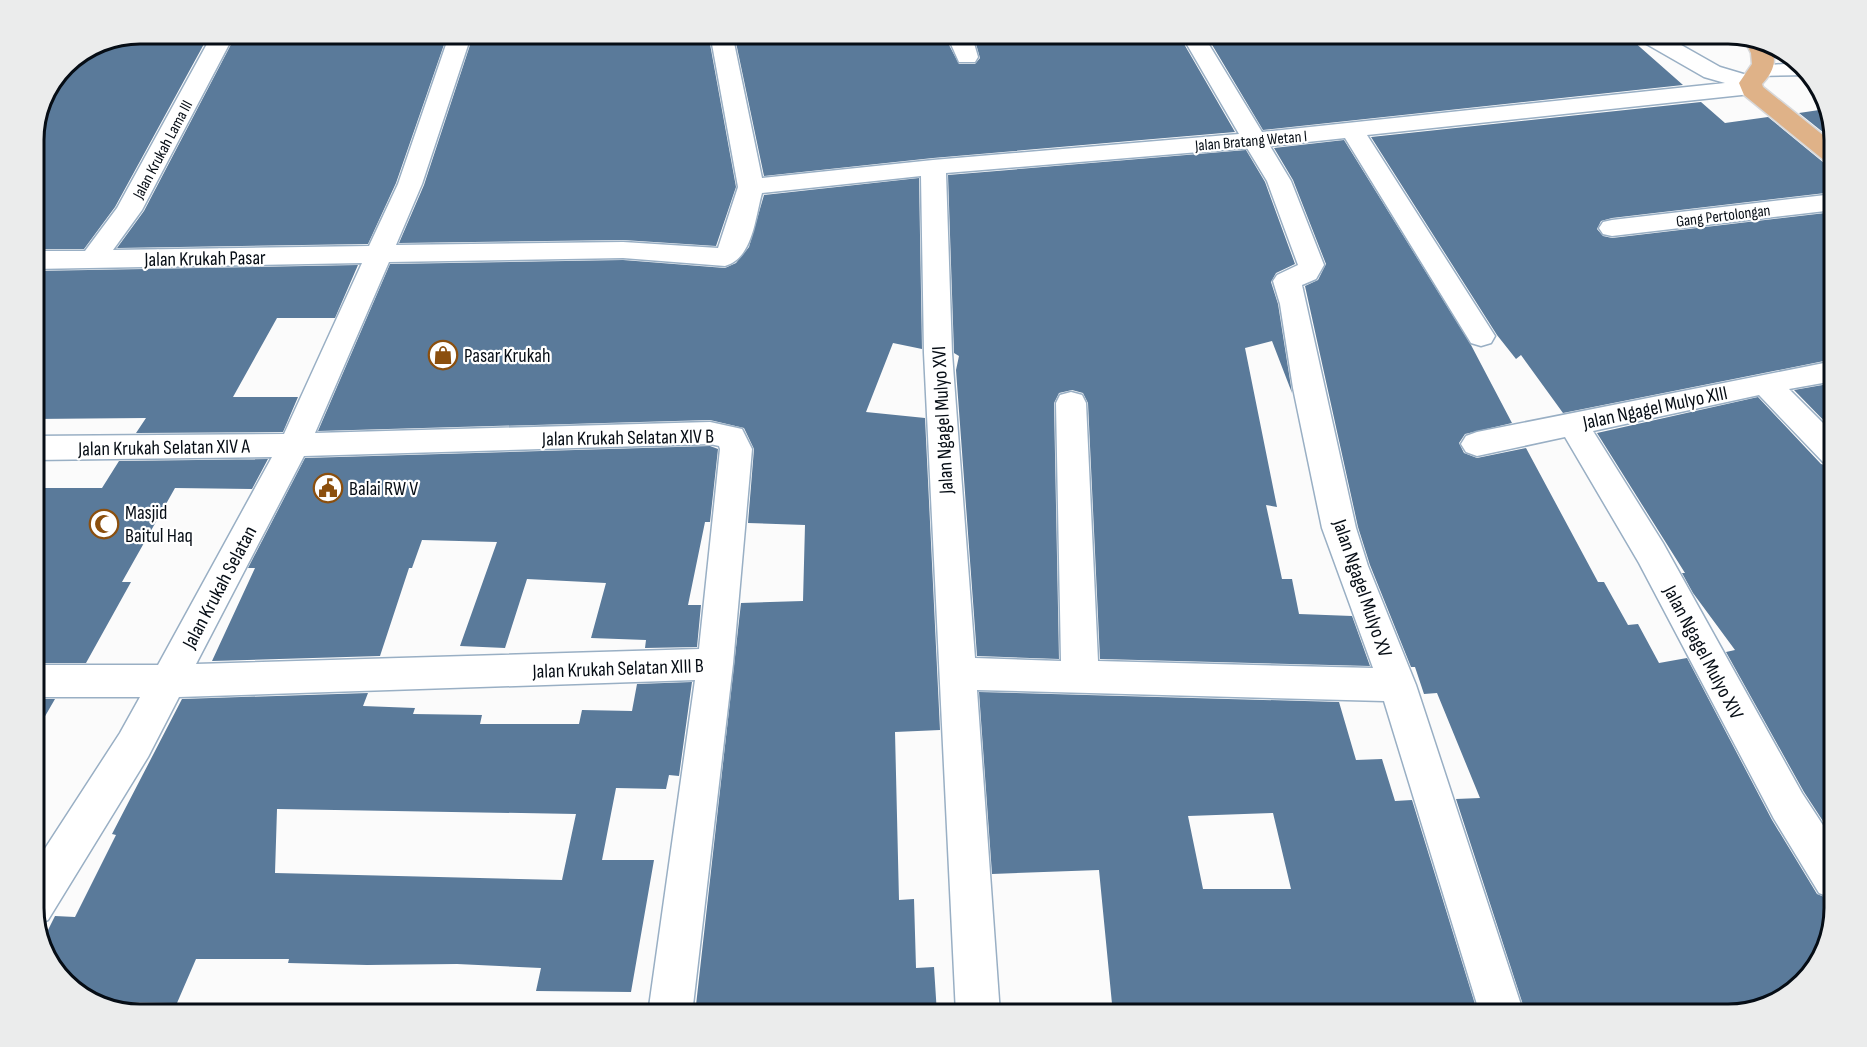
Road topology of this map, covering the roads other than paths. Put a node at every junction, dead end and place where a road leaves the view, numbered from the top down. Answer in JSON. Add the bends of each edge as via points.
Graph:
{"nodes":[{"id":1,"x":218,"y":44,"type":"edge"},
{"id":2,"x":456,"y":44,"type":"edge"},
{"id":3,"x":723,"y":44,"type":"edge"},
{"id":4,"x":961,"y":44,"type":"edge"},
{"id":5,"x":1198,"y":44,"type":"edge"},
{"id":6,"x":1663,"y":44,"type":"edge"},
{"id":7,"x":1760,"y":50,"type":"edge"},
{"id":8,"x":967,"y":57,"type":"dead end"},
{"id":9,"x":1795,"y":72,"type":"edge"},
{"id":10,"x":1755,"y":80,"type":"junction"},
{"id":11,"x":1352,"y":130,"type":"junction"},
{"id":12,"x":1256,"y":140,"type":"junction"},
{"id":13,"x":1823,"y":145,"type":"edge"},
{"id":14,"x":933,"y":167,"type":"junction"},
{"id":15,"x":751,"y":187,"type":"junction"},
{"id":16,"x":1823,"y":203,"type":"edge"},
{"id":17,"x":1612,"y":228,"type":"dead end"},
{"id":18,"x":377,"y":256,"type":"junction"},
{"id":19,"x":44,"y":260,"type":"edge"},
{"id":20,"x":92,"y":260,"type":"junction"},
{"id":21,"x":1481,"y":336,"type":"dead end"},
{"id":22,"x":1823,"y":374,"type":"edge"},
{"id":23,"x":1765,"y":382,"type":"junction"},
{"id":24,"x":1071,"y":403,"type":"dead end"},
{"id":25,"x":1574,"y":425,"type":"junction"},
{"id":26,"x":1823,"y":443,"type":"edge"},
{"id":27,"x":295,"y":444,"type":"junction"},
{"id":28,"x":1477,"y":444,"type":"dead end"},
{"id":29,"x":44,"y":448,"type":"edge"},
{"id":30,"x":715,"y":664,"type":"junction"},
{"id":31,"x":956,"y":674,"type":"junction"},
{"id":32,"x":1080,"y":676,"type":"junction"},
{"id":33,"x":44,"y":681,"type":"edge"},
{"id":34,"x":169,"y":681,"type":"junction"},
{"id":35,"x":1398,"y":685,"type":"junction"},
{"id":36,"x":1824,"y":863,"type":"edge"},
{"id":37,"x":44,"y":888,"type":"edge"},
{"id":38,"x":671,"y":1004,"type":"edge"},
{"id":39,"x":977,"y":1004,"type":"edge"},
{"id":40,"x":1499,"y":1004,"type":"edge"}],
"edges":[{"from":1,"to":20,"type":"street","name":"Jalan Krukah Lama III","via":[[134,202]]},
{"from":2,"to":18,"type":"street","name":"Jalan Krukah Selatan","via":[[420,158]]},
{"from":3,"to":15,"type":"street"},
{"from":4,"to":8,"type":"street"},
{"from":5,"to":12,"type":"street"},
{"from":6,"to":10,"type":"street","via":[[1712,72]]},
{"from":7,"to":10,"type":"main road","via":[[1765,60]]},
{"from":9,"to":10,"type":"street"},
{"from":10,"to":11,"type":"street","name":"Jalan Bratang Wetan I"},
{"from":10,"to":13,"type":"main road"},
{"from":11,"to":12,"type":"street","name":"Jalan Bratang Wetan I"},
{"from":11,"to":21,"type":"street"},
{"from":12,"to":14,"type":"street","name":"Jalan Bratang Wetan I"},
{"from":12,"to":35,"type":"street","name":"Jalan Ngagel Mulyo XV","via":[[1279,181],[1311,265],[1306,273],[1287,281],[1308,388],[1339,528]]},
{"from":14,"to":15,"type":"street","name":"Jalan Bratang Wetan I"},
{"from":14,"to":31,"type":"street","name":"Jalan Ngagel Mulyo XVI","via":[[938,353]]},
{"from":15,"to":18,"type":"street","name":"Jalan Krukah Pasar","via":[[733,250],[725,257],[623,250]]},
{"from":16,"to":17,"type":"street","name":"Gang Pertolongan"},
{"from":18,"to":20,"type":"street","name":"Jalan Krukah Pasar"},
{"from":18,"to":27,"type":"street","name":"Jalan Krukah Selatan"},
{"from":19,"to":20,"type":"street","name":"Jalan Krukah Pasar"},
{"from":22,"to":23,"type":"street","name":"Jalan Ngagel Mulyo XIII"},
{"from":23,"to":25,"type":"street","name":"Jalan Ngagel Mulyo XIII"},
{"from":23,"to":26,"type":"street"},
{"from":24,"to":32,"type":"street"},
{"from":25,"to":28,"type":"street","name":"Jalan Ngagel Mulyo XIII"},
{"from":25,"to":36,"type":"street","name":"Jalan Ngagel Mulyo XIV","via":[[1651,552],[1788,806]]},
{"from":27,"to":29,"type":"street","name":"Jalan Krukah Selatan XIV A"},
{"from":27,"to":30,"type":"street","name":"Jalan Krukah Selatan XIV B","via":[[710,434],[731,437],[736,448]]},
{"from":27,"to":34,"type":"street","name":"Jalan Krukah Selatan"},
{"from":30,"to":34,"type":"street","name":"Jalan Krukah Selatan XIII B"},
{"from":30,"to":38,"type":"street","name":"Jalan Krukah Selatan XIII B"},
{"from":31,"to":32,"type":"street"},
{"from":31,"to":39,"type":"street","name":"Jalan Ngagel Mulyo XVI"},
{"from":32,"to":35,"type":"street"},
{"from":33,"to":34,"type":"street","name":"Jalan Krukah Selatan XIII B"},
{"from":34,"to":37,"type":"street","name":"Jalan Krukah Selatan","via":[[134,745]]},
{"from":35,"to":40,"type":"street","name":"Jalan Ngagel Mulyo XV"}]}
